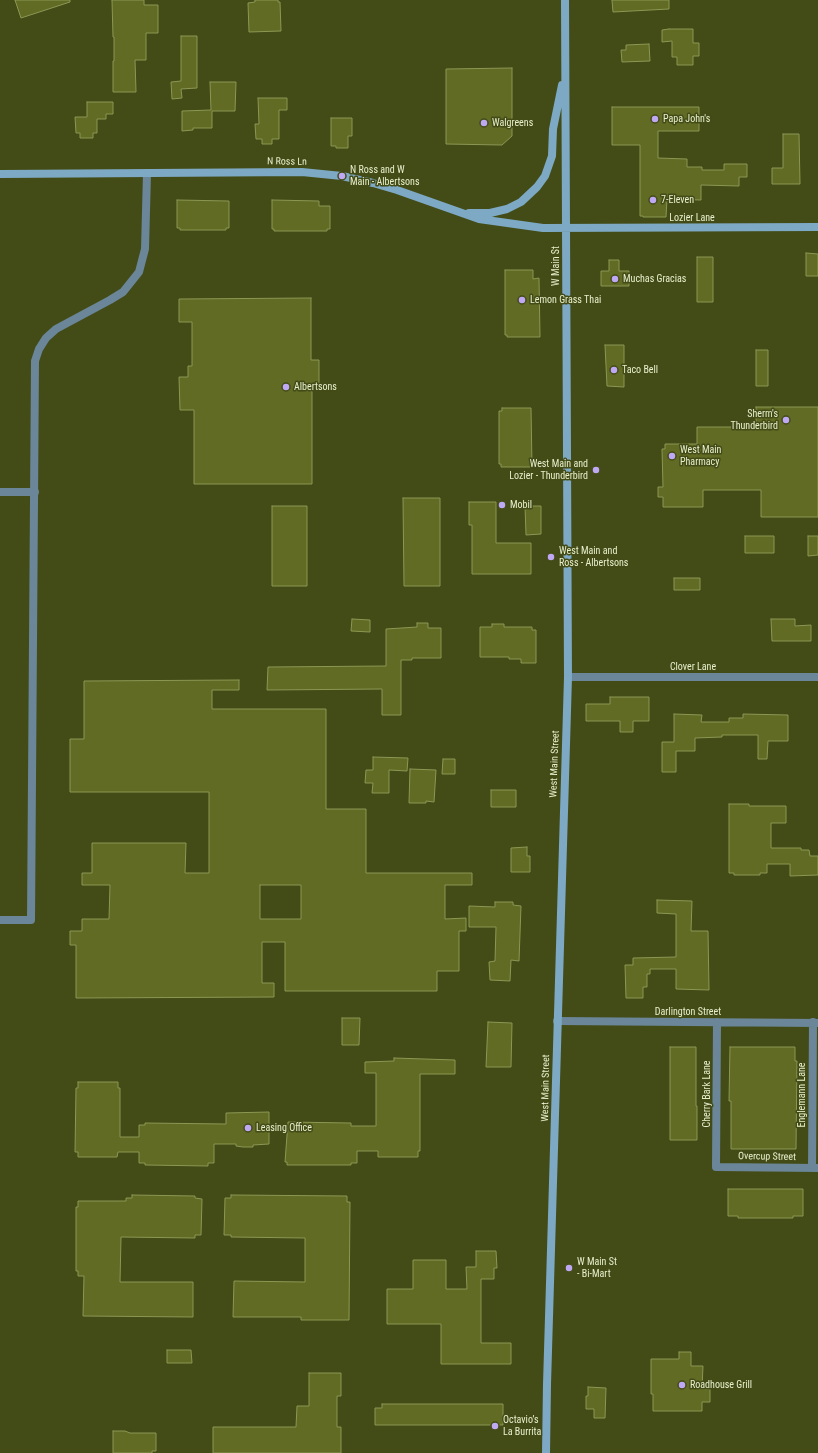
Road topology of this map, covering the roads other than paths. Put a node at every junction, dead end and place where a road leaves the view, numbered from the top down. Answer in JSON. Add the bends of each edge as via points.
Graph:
{"nodes":[{"id":1,"x":565,"y":0,"type":"edge"},
{"id":2,"x":565,"y":70,"type":"junction"},
{"id":3,"x":147,"y":173,"type":"junction"},
{"id":4,"x":0,"y":174,"type":"edge"},
{"id":5,"x":460,"y":213,"type":"junction"},
{"id":6,"x":818,"y":228,"type":"edge"},
{"id":7,"x":566,"y":229,"type":"junction"},
{"id":8,"x":0,"y":492,"type":"edge"},
{"id":9,"x":35,"y":492,"type":"junction"},
{"id":10,"x":568,"y":677,"type":"junction"},
{"id":11,"x":818,"y":677,"type":"edge"},
{"id":12,"x":0,"y":920,"type":"edge"},
{"id":13,"x":557,"y":1021,"type":"junction"},
{"id":14,"x":717,"y":1022,"type":"junction"},
{"id":15,"x":815,"y":1022,"type":"edge"},
{"id":16,"x":716,"y":1167,"type":"joint"},
{"id":17,"x":815,"y":1168,"type":"edge"},
{"id":18,"x":546,"y":1453,"type":"edge"}],
"edges":[{"from":1,"to":2,"type":"main road","name":"W Main St"},
{"from":2,"to":5,"type":"main road","via":[[553,129],[552,156],[545,176],[537,187],[521,202],[507,209],[490,213]]},
{"from":2,"to":7,"type":"main road","name":"W Main St"},
{"from":3,"to":4,"type":"main road","name":"N Ross Ln"},
{"from":3,"to":5,"type":"main road","name":"N Ross Ln","via":[[302,172],[342,176],[396,190]]},
{"from":3,"to":9,"type":"street","via":[[145,249],[139,272],[123,292],[56,329],[46,338],[35,361]]},
{"from":5,"to":7,"type":"main road","name":"N Ross Ln","via":[[478,219],[515,225]]},
{"from":6,"to":7,"type":"main road","name":"Lozier Lane"},
{"from":7,"to":10,"type":"main road","name":"W Main St"},
{"from":8,"to":9,"type":"street"},
{"from":9,"to":12,"type":"street","via":[[31,920]]},
{"from":10,"to":11,"type":"street","name":"Clover Lane"},
{"from":10,"to":13,"type":"main road","name":"West Main Street"},
{"from":13,"to":14,"type":"street","name":"Darlington Street"},
{"from":13,"to":18,"type":"main road","name":"West Main Street"},
{"from":14,"to":15,"type":"street","name":"Darlington Street"},
{"from":14,"to":16,"type":"street","name":"Cherry Bark Lane"},
{"from":15,"to":17,"type":"street","name":"Englemann Lane"},
{"from":16,"to":17,"type":"street","name":"Overcup Street"}]}
